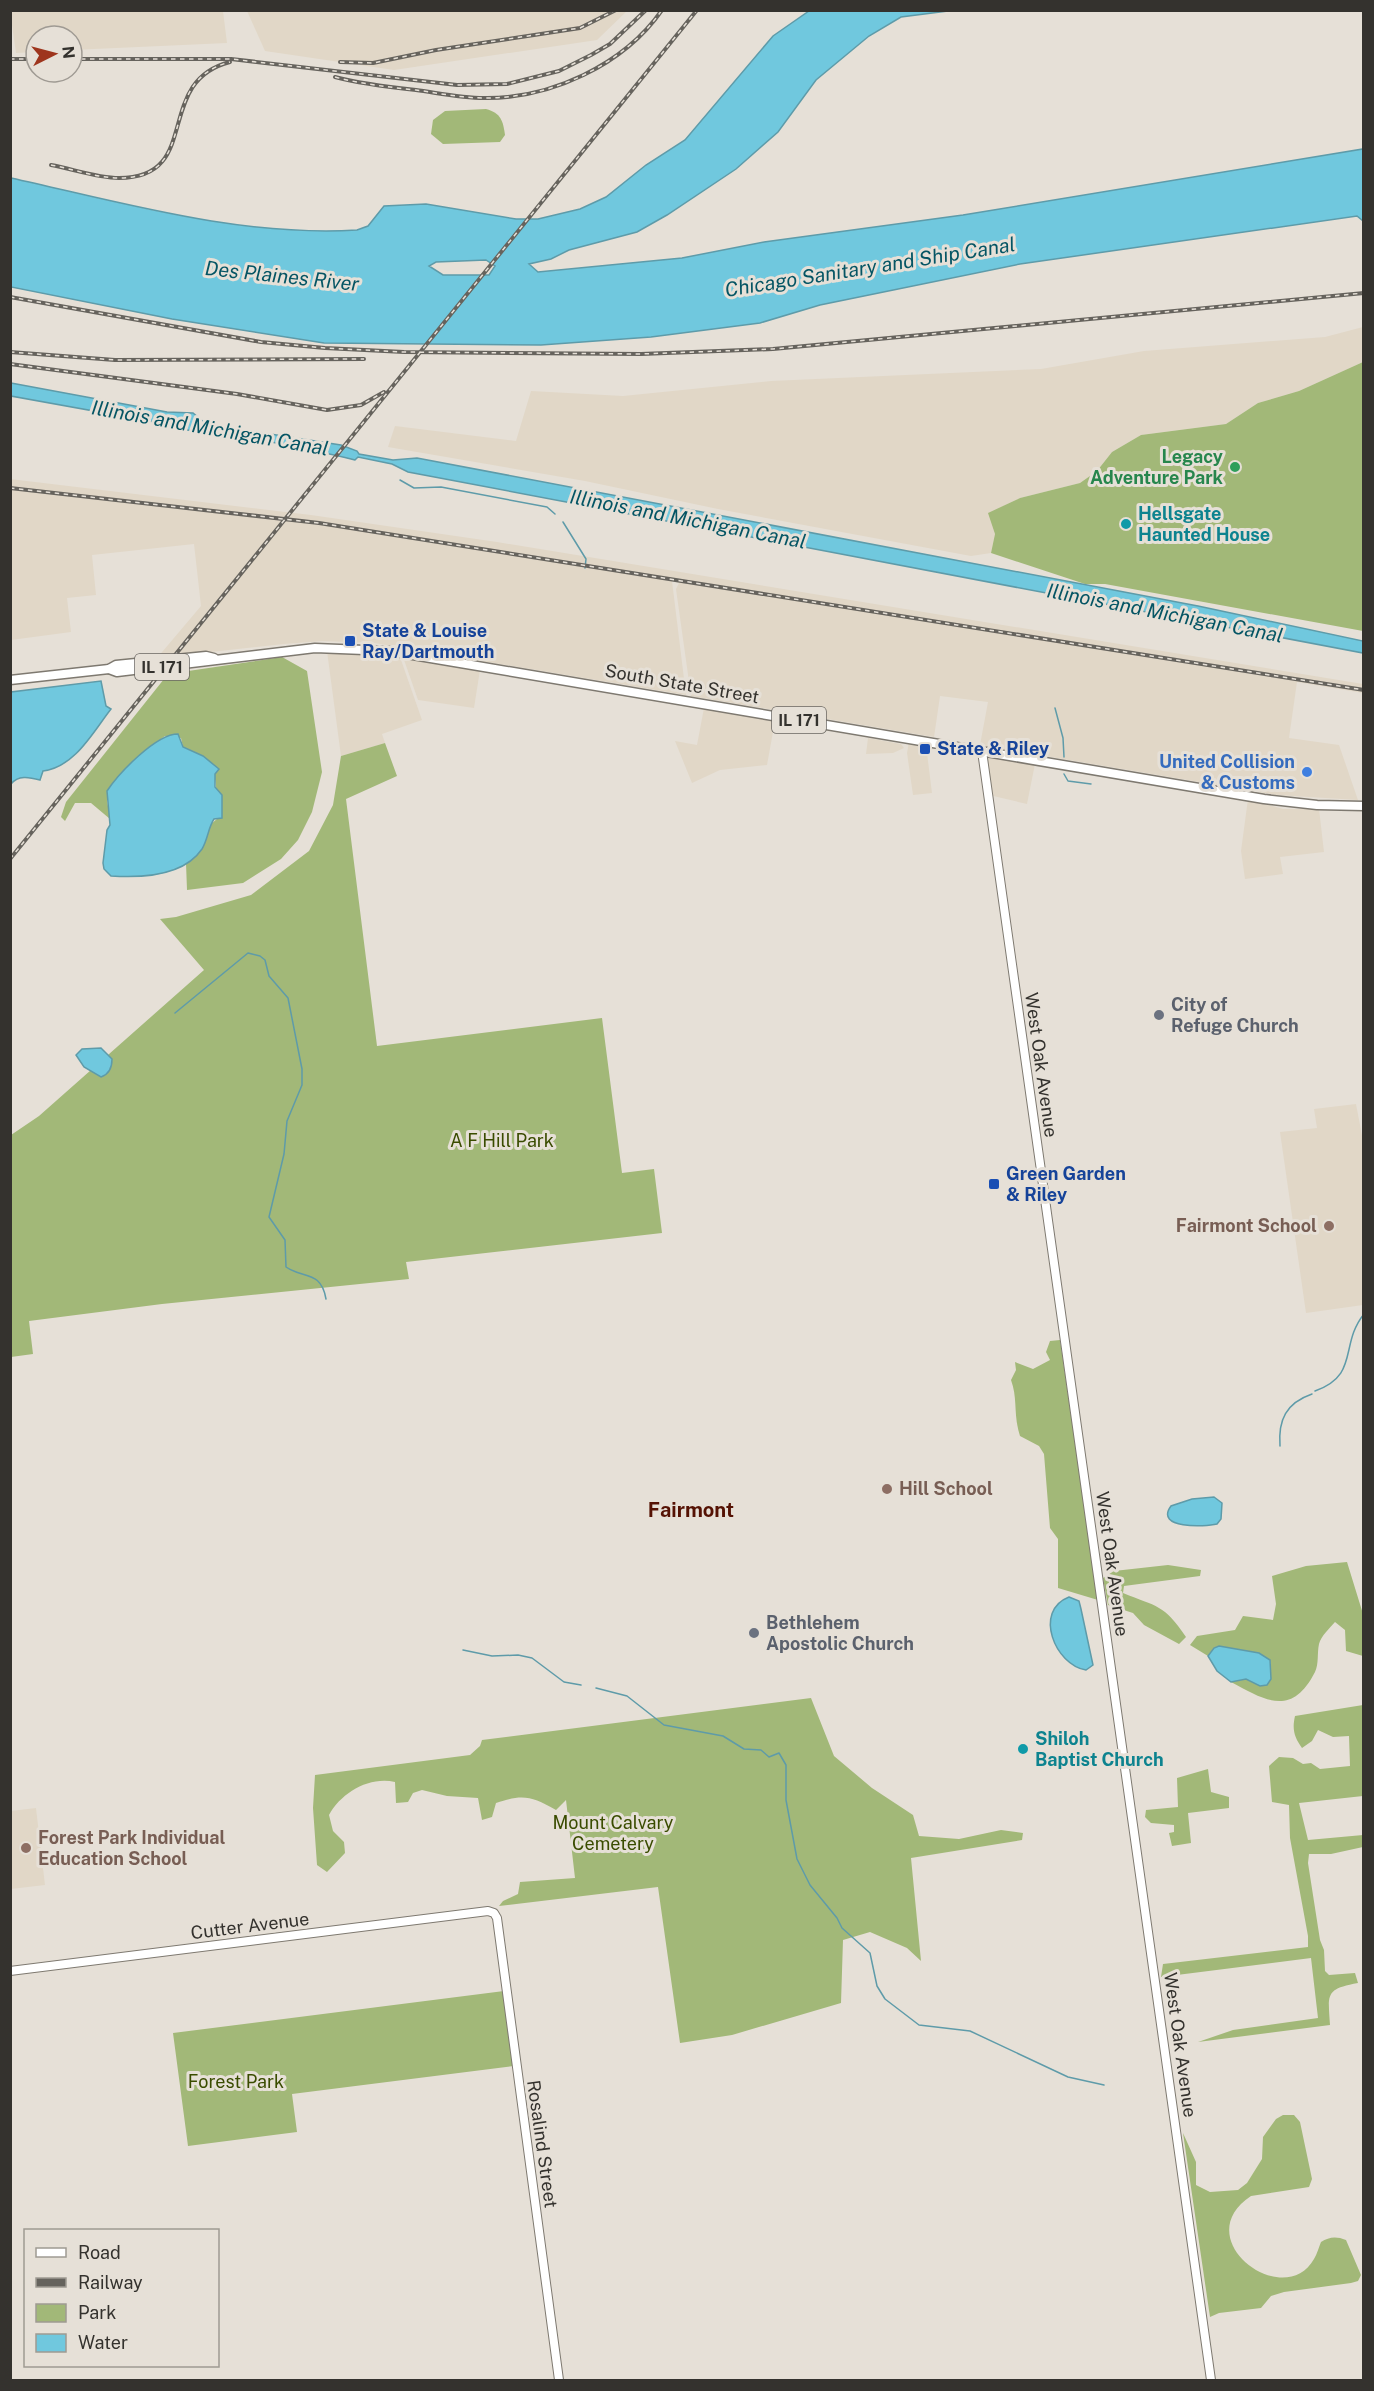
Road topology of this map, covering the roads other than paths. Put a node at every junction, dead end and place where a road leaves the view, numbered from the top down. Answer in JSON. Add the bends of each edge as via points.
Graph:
{"nodes":[{"id":1,"x":10,"y":680,"type":"edge"},
{"id":2,"x":982,"y":752,"type":"junction"},
{"id":3,"x":1364,"y":806,"type":"edge"},
{"id":4,"x":494,"y":1913,"type":"joint"},
{"id":5,"x":10,"y":1971,"type":"edge"},
{"id":6,"x":559,"y":2380,"type":"edge"},
{"id":7,"x":1211,"y":2380,"type":"edge"}],
"edges":[{"from":1,"to":2,"type":"main road","name":"South State Street","number":"IL 171","via":[[116,665],[315,648],[403,653]]},
{"from":2,"to":3,"type":"main road","name":"South State Street","number":"IL 171","via":[[1264,799]]},
{"from":2,"to":7,"type":"street","name":"West Oak Avenue"},
{"from":4,"to":5,"type":"street","name":"Cutter Avenue"},
{"from":4,"to":6,"type":"street","name":"Rosalind Street"}]}
